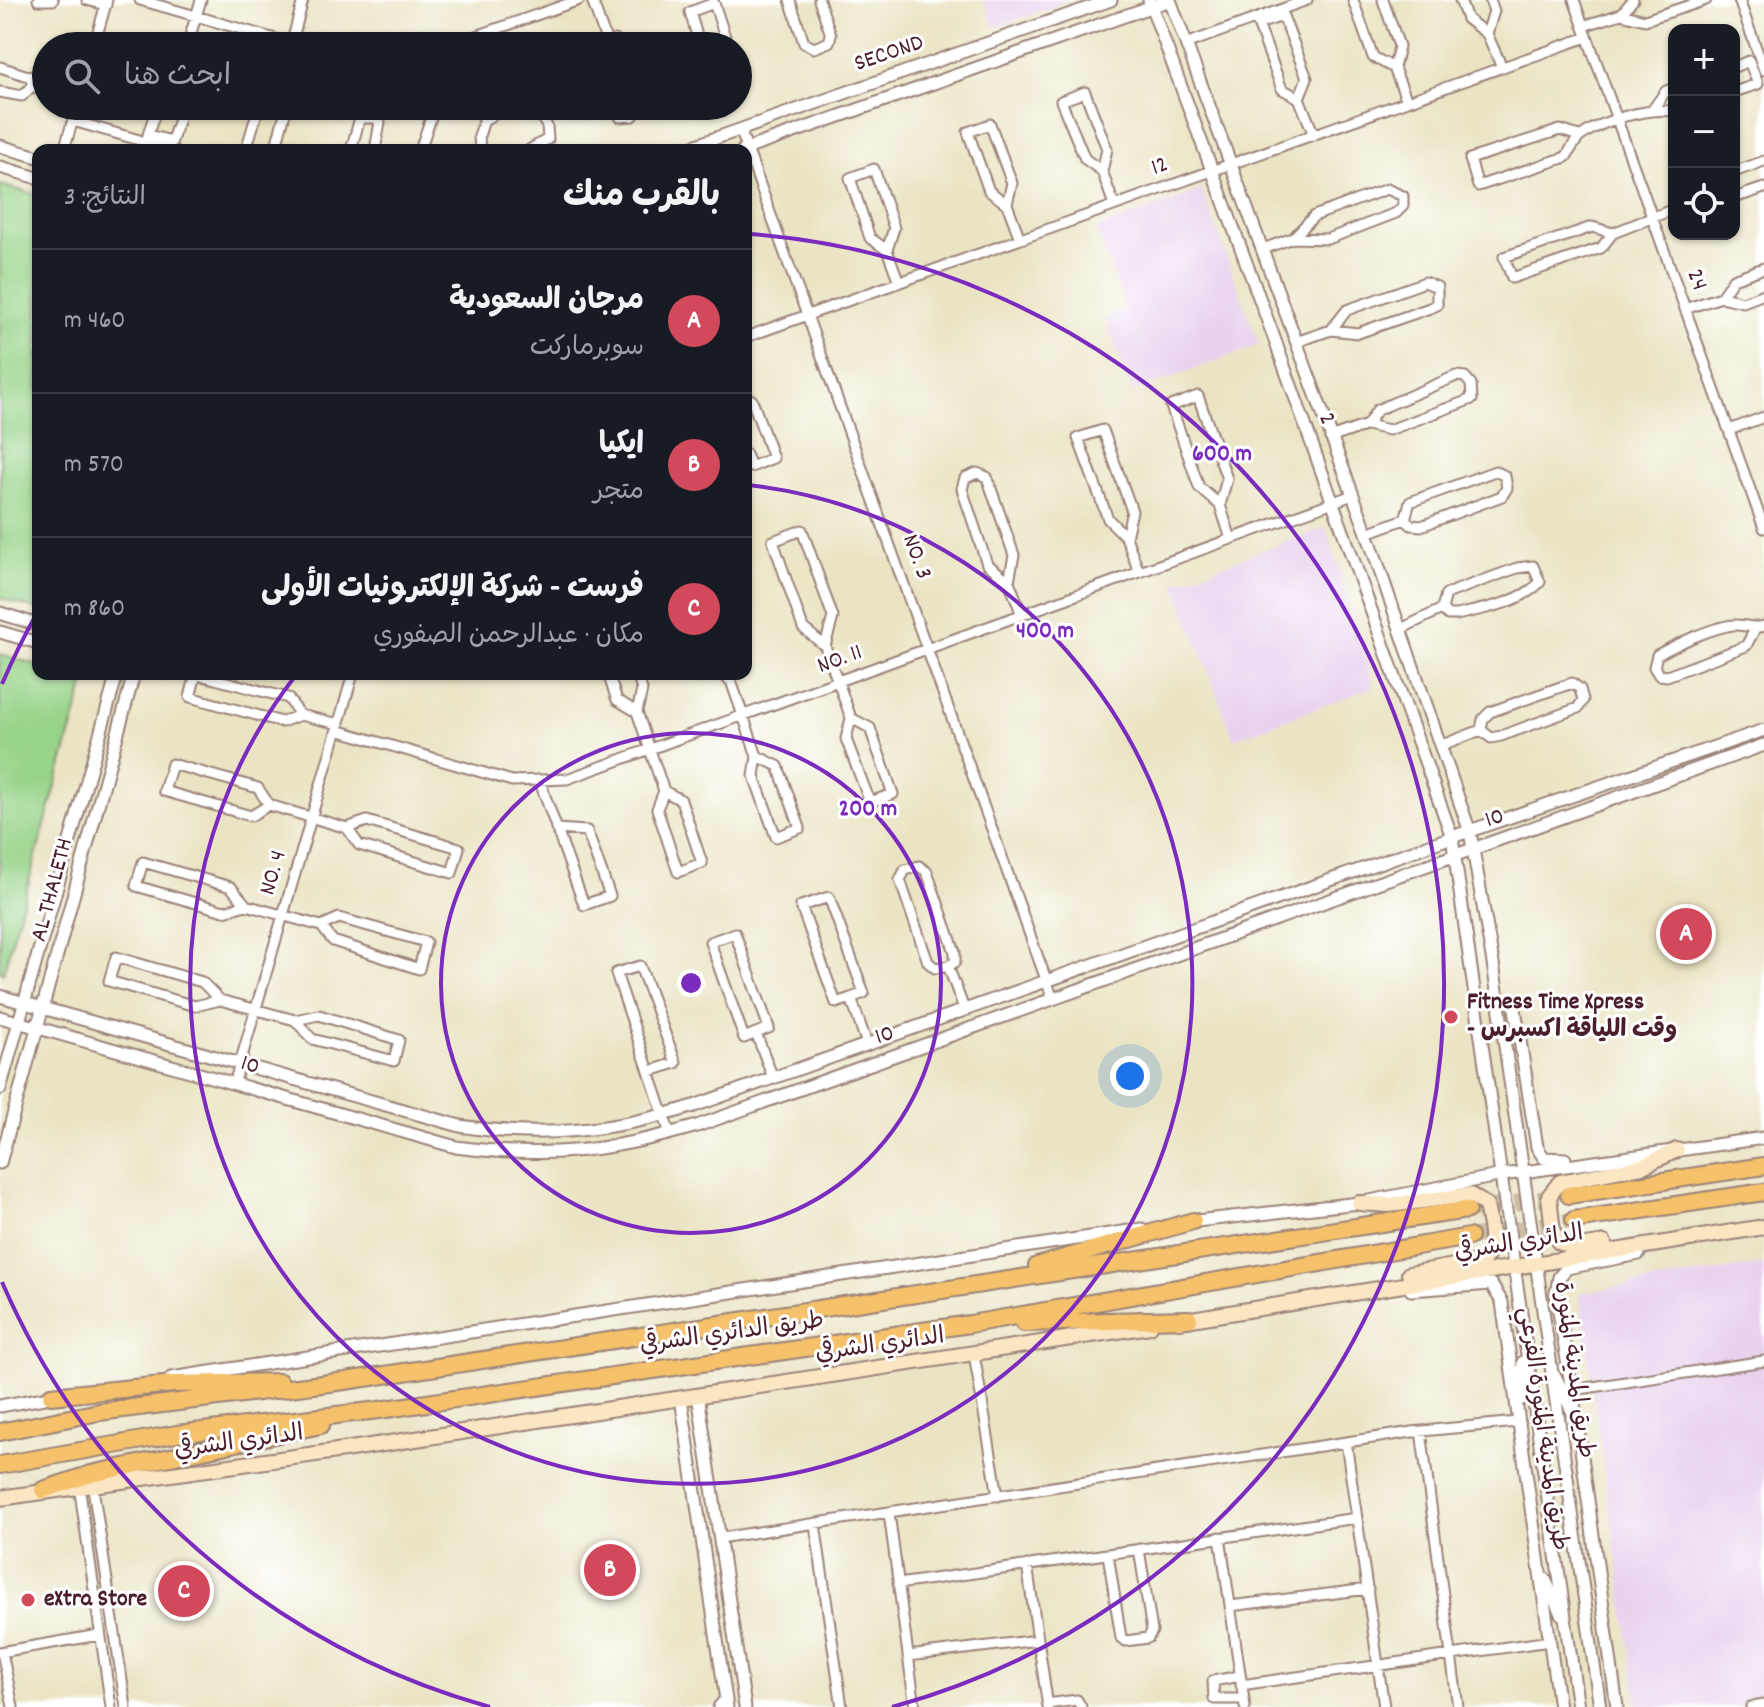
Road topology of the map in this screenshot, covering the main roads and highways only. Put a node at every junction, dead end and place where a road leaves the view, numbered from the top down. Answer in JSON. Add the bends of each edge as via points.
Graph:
{"nodes":[{"id":1,"x":1677,"y":1150,"type":"road end"},
{"id":2,"x":1764,"y":1166,"type":"edge"},
{"id":3,"x":1764,"y":1192,"type":"edge"},
{"id":4,"x":1569,"y":1195,"type":"tunnel mouth"},
{"id":5,"x":1359,"y":1203,"type":"road end"},
{"id":6,"x":1467,"y":1210,"type":"tunnel mouth"},
{"id":7,"x":1574,"y":1220,"type":"tunnel mouth"},
{"id":8,"x":1193,"y":1221,"type":"road end"},
{"id":9,"x":1764,"y":1227,"type":"edge"},
{"id":10,"x":1469,"y":1237,"type":"tunnel mouth"},
{"id":11,"x":1681,"y":1238,"type":"junction"},
{"id":12,"x":974,"y":1284,"type":"junction"},
{"id":13,"x":1367,"y":1288,"type":"junction"},
{"id":14,"x":1189,"y":1319,"type":"junction"},
{"id":15,"x":970,"y":1324,"type":"junction"},
{"id":16,"x":345,"y":1381,"type":"junction"},
{"id":17,"x":51,"y":1396,"type":"road end"},
{"id":18,"x":379,"y":1410,"type":"junction"},
{"id":19,"x":0,"y":1432,"type":"edge"},
{"id":20,"x":0,"y":1465,"type":"edge"},
{"id":21,"x":85,"y":1481,"type":"junction"},
{"id":22,"x":43,"y":1490,"type":"joint"},
{"id":23,"x":0,"y":1498,"type":"edge"}],
"edges":[{"from":1,"to":11,"type":"main road","via":[[1643,1166],[1560,1182],[1549,1196],[1553,1232],[1565,1247],[1652,1236]]},
{"from":2,"to":4,"type":"highway"},
{"from":3,"to":7,"type":"highway"},
{"from":5,"to":13,"type":"main road","via":[[1389,1205],[1470,1195],[1486,1205],[1492,1247],[1482,1261],[1390,1277]]},
{"from":6,"to":12,"type":"highway","name":"طريق الدائري الشرقي"},
{"from":8,"to":12,"type":"highway"},
{"from":9,"to":11,"type":"main road","name":"الدائري الشرقي"},
{"from":10,"to":15,"type":"highway","name":"طريق الدائري الشرقي"},
{"from":11,"to":13,"type":"main road","name":"الدائري الشرقي","via":[[1536,1266]]},
{"from":12,"to":16,"type":"highway","name":"طريق الدائري الشرقي"},
{"from":13,"to":14,"type":"main road","name":"الدائري الشرقي"},
{"from":14,"to":15,"type":"highway"},
{"from":14,"to":21,"type":"main road","name":"الدائري الشرقي","via":[[681,1398]]},
{"from":15,"to":18,"type":"highway","name":"طريق الدائري الشرقي"},
{"from":16,"to":17,"type":"highway","via":[[174,1384]]},
{"from":16,"to":19,"type":"highway","name":"طريق الدائري الشرقي","via":[[99,1412]]},
{"from":18,"to":20,"type":"highway","name":"طريق الدائري الشرقي","via":[[177,1434]]},
{"from":18,"to":21,"type":"highway"},
{"from":21,"to":22,"type":"highway"},
{"from":22,"to":23,"type":"main road"}]}
